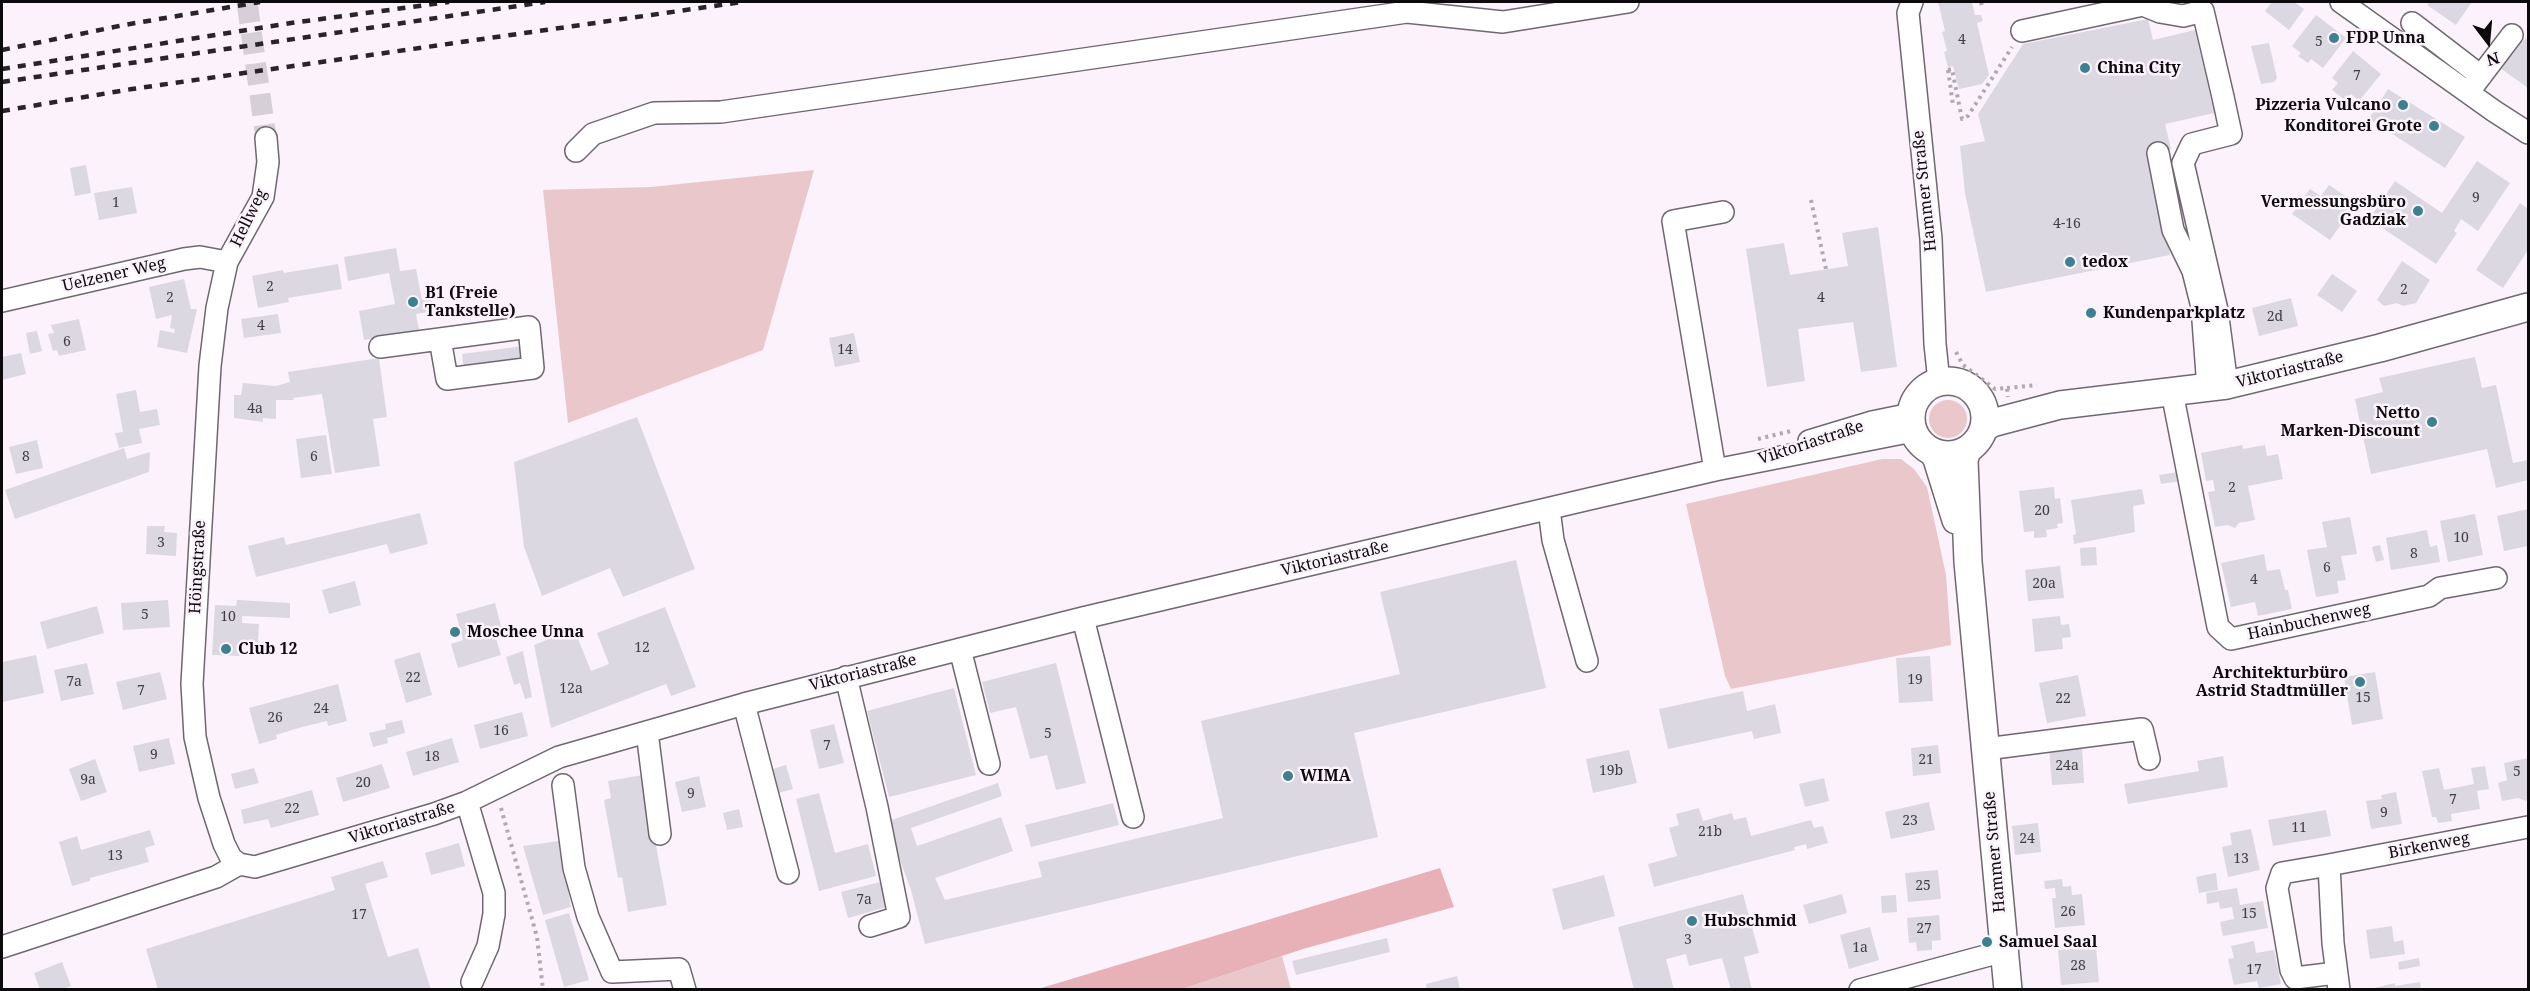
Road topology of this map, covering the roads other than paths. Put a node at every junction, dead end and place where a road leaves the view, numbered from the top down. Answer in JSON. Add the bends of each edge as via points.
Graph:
{"nodes":[{"id":1,"x":1628,"y":2,"type":"edge"},
{"id":2,"x":1912,"y":2,"type":"edge"},
{"id":3,"x":2341,"y":2,"type":"edge"},
{"id":4,"x":2141,"y":3,"type":"edge"},
{"id":5,"x":2412,"y":23,"type":"dead end"},
{"id":6,"x":2022,"y":31,"type":"road end"},
{"id":7,"x":2512,"y":35,"type":"dead end"},
{"id":8,"x":2481,"y":76,"type":"junction"},
{"id":9,"x":2468,"y":93,"type":"junction"},
{"id":10,"x":2529,"y":133,"type":"edge"},
{"id":11,"x":266,"y":138,"type":"tunnel mouth"},
{"id":12,"x":576,"y":151,"type":"dead end"},
{"id":13,"x":2158,"y":153,"type":"dead end"},
{"id":14,"x":1723,"y":212,"type":"dead end"},
{"id":15,"x":227,"y":262,"type":"junction"},
{"id":16,"x":2,"y":301,"type":"edge"},
{"id":17,"x":2524,"y":306,"type":"edge"},
{"id":18,"x":440,"y":339,"type":"dead end"},
{"id":19,"x":380,"y":347,"type":"dead end"},
{"id":20,"x":1939,"y":382,"type":"junction"},
{"id":21,"x":2218,"y":386,"type":"junction"},
{"id":22,"x":2172,"y":392,"type":"junction"},
{"id":23,"x":1981,"y":400,"type":"junction"},
{"id":24,"x":2060,"y":405,"type":"junction"},
{"id":25,"x":1907,"y":416,"type":"junction"},
{"id":26,"x":1984,"y":428,"type":"junction"},
{"id":27,"x":1967,"y":450,"type":"junction"},
{"id":28,"x":1933,"y":452,"type":"junction"},
{"id":29,"x":1715,"y":470,"type":"junction"},
{"id":30,"x":1548,"y":509,"type":"junction"},
{"id":31,"x":1968,"y":562,"type":"junction"},
{"id":32,"x":2496,"y":578,"type":"dead end"},
{"id":33,"x":1083,"y":618,"type":"junction"},
{"id":34,"x":960,"y":649,"type":"junction"},
{"id":35,"x":1587,"y":662,"type":"dead end"},
{"id":36,"x":846,"y":677,"type":"junction"},
{"id":37,"x":744,"y":704,"type":"junction"},
{"id":38,"x":647,"y":732,"type":"junction"},
{"id":39,"x":1986,"y":749,"type":"junction"},
{"id":40,"x":2148,"y":759,"type":"dead end"},
{"id":41,"x":989,"y":764,"type":"dead end"},
{"id":42,"x":563,"y":785,"type":"dead end"},
{"id":43,"x":467,"y":802,"type":"junction"},
{"id":44,"x":1133,"y":817,"type":"dead end"},
{"id":45,"x":2529,"y":827,"type":"edge"},
{"id":46,"x":660,"y":834,"type":"dead end"},
{"id":47,"x":239,"y":864,"type":"junction"},
{"id":48,"x":2329,"y":865,"type":"junction"},
{"id":49,"x":788,"y":873,"type":"dead end"},
{"id":50,"x":870,"y":926,"type":"dead end"},
{"id":51,"x":2,"y":947,"type":"edge"},
{"id":52,"x":2004,"y":951,"type":"junction"},
{"id":53,"x":2338,"y":981,"type":"edge"},
{"id":54,"x":472,"y":982,"type":"dead end"},
{"id":55,"x":685,"y":990,"type":"edge"},
{"id":56,"x":1860,"y":990,"type":"edge"},
{"id":57,"x":2008,"y":990,"type":"edge"}],
"edges":[{"from":1,"to":12,"type":"street","via":[[1503,22],[1407,12],[721,112],[654,113],[593,134]]},
{"from":2,"to":20,"type":"street","name":"Hammer Straße","via":[[1908,13],[1930,239]]},
{"from":3,"to":9,"type":"street"},
{"from":4,"to":6,"type":"street"},
{"from":4,"to":21,"type":"street","via":[[2183,16],[2203,11],[2231,134],[2192,144],[2183,163],[2217,310]]},
{"from":5,"to":8,"type":"street"},
{"from":7,"to":8,"type":"street"},
{"from":8,"to":9,"type":"street"},
{"from":9,"to":10,"type":"street"},
{"from":11,"to":15,"type":"street","name":"Hellweg","via":[[268,162],[262,197]]},
{"from":13,"to":21,"type":"street","via":[[2173,230],[2193,271]]},
{"from":14,"to":29,"type":"street","via":[[1673,221]]},
{"from":15,"to":16,"type":"street","name":"Uelzener Weg","via":[[201,257],[184,259]]},
{"from":15,"to":47,"type":"street","name":"Höingstraße","via":[[210,366],[192,710],[209,798],[224,844]]},
{"from":17,"to":21,"type":"main road","name":"Viktoriastraße","via":[[2380,348]]},
{"from":18,"to":19,"type":"street"},
{"from":20,"to":23,"type":"main road","via":[[1963,384]]},
{"from":20,"to":25,"type":"main road","via":[[1920,394]]},
{"from":21,"to":22,"type":"main road","name":"Viktoriastraße"},
{"from":22,"to":24,"type":"main road","name":"Viktoriastraße"},
{"from":22,"to":32,"type":"street","name":"Hainbuchenweg","via":[[2218,627],[2231,639]]},
{"from":23,"to":24,"type":"main road","name":"Viktoriastraße"},
{"from":23,"to":26,"type":"main road"},
{"from":24,"to":26,"type":"main road","name":"Viktoriastraße"},
{"from":25,"to":28,"type":"main road","via":[[1919,442]]},
{"from":25,"to":29,"type":"street","name":"Viktoriastraße","via":[[1816,438],[1747,464]]},
{"from":26,"to":27,"type":"main road"},
{"from":27,"to":28,"type":"main road","via":[[1952,456]]},
{"from":27,"to":31,"type":"main road","name":"Hammer Straße","via":[[1964,459]]},
{"from":28,"to":31,"type":"main road","name":"Hammer Straße"},
{"from":29,"to":30,"type":"street","name":"Viktoriastraße"},
{"from":30,"to":33,"type":"street","name":"Viktoriastraße"},
{"from":30,"to":35,"type":"street"},
{"from":31,"to":39,"type":"main road","name":"Hammer Straße"},
{"from":33,"to":34,"type":"street","name":"Viktoriastraße"},
{"from":33,"to":44,"type":"street"},
{"from":34,"to":36,"type":"street","name":"Viktoriastraße"},
{"from":34,"to":41,"type":"street"},
{"from":36,"to":37,"type":"street","name":"Viktoriastraße"},
{"from":36,"to":50,"type":"street","via":[[899,917]]},
{"from":37,"to":38,"type":"street","name":"Viktoriastraße"},
{"from":37,"to":49,"type":"street"},
{"from":38,"to":43,"type":"street","name":"Viktoriastraße","via":[[559,757]]},
{"from":38,"to":46,"type":"street"},
{"from":39,"to":40,"type":"street","via":[[2142,729]]},
{"from":39,"to":52,"type":"main road","name":"Hammer Straße"},
{"from":42,"to":55,"type":"street","via":[[574,868],[588,917],[612,972],[680,969]]},
{"from":43,"to":47,"type":"street","name":"Viktoriastraße","via":[[255,867]]},
{"from":43,"to":54,"type":"street","via":[[494,893],[488,946]]},
{"from":45,"to":48,"type":"street","name":"Birkenweg"},
{"from":47,"to":51,"type":"street","name":"Viktoriastraße","via":[[216,877]]},
{"from":48,"to":53,"type":"street","name":"Birkenweg"},
{"from":48,"to":53,"type":"street","name":"Birkenweg","via":[[2282,873],[2277,888],[2295,978]]},
{"from":52,"to":56,"type":"street"},
{"from":52,"to":57,"type":"main road","name":"Hammer Straße"}]}
